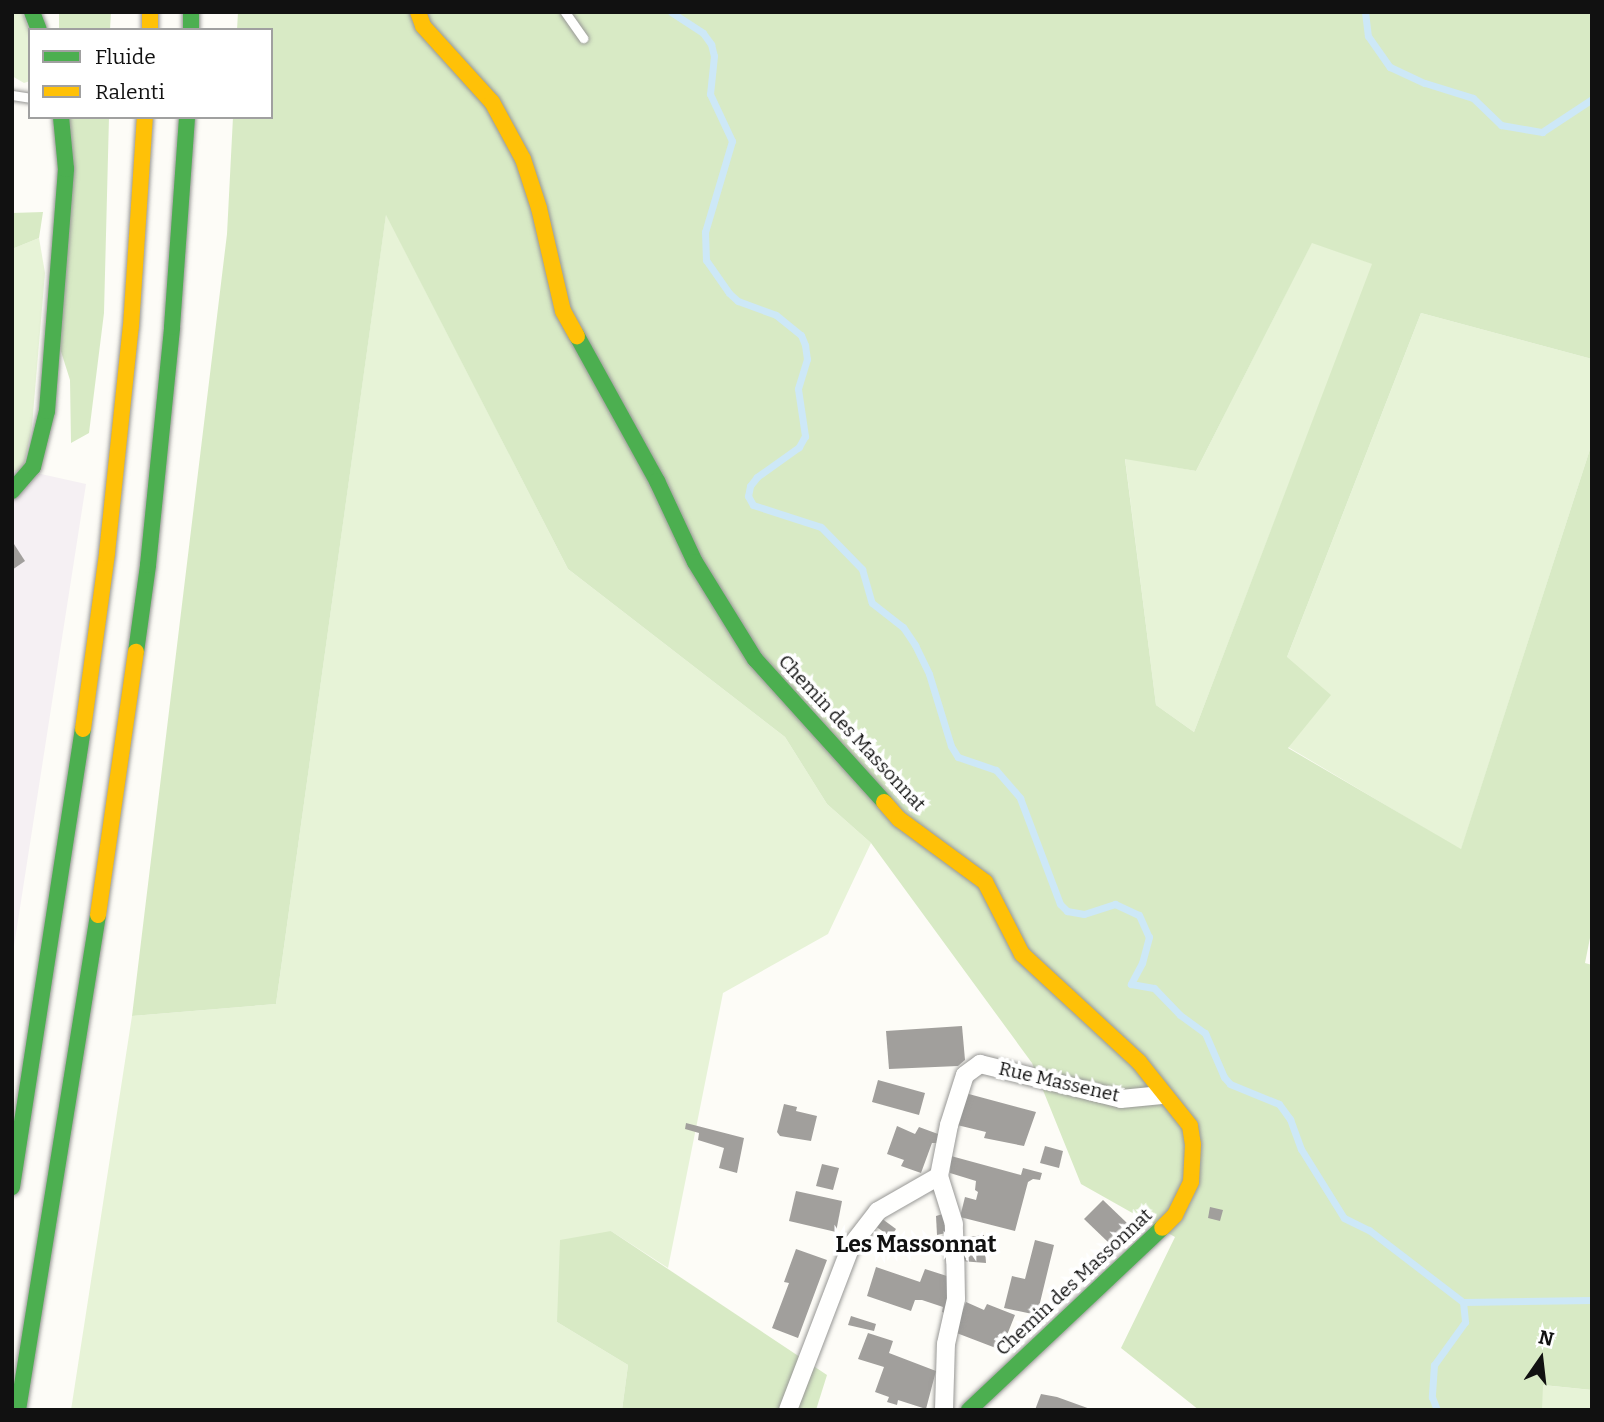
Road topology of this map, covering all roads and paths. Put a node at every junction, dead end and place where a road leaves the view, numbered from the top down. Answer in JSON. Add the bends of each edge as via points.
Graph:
{"nodes":[{"id":1,"x":418,"y":12,"type":"edge"},
{"id":2,"x":565,"y":12,"type":"edge"},
{"id":3,"x":583,"y":38,"type":"dead end"},
{"id":4,"x":61,"y":119,"type":"edge"},
{"id":5,"x":145,"y":119,"type":"edge"},
{"id":6,"x":187,"y":119,"type":"edge"},
{"id":7,"x":12,"y":491,"type":"edge"},
{"id":8,"x":1162,"y":1095,"type":"junction"},
{"id":9,"x":939,"y":1176,"type":"junction"},
{"id":10,"x":12,"y":1187,"type":"edge"},
{"id":11,"x":18,"y":1410,"type":"edge"},
{"id":12,"x":788,"y":1410,"type":"edge"},
{"id":13,"x":944,"y":1410,"type":"edge"},
{"id":14,"x":969,"y":1410,"type":"edge"}],
"edges":[{"from":1,"to":8,"type":"main road","name":"Chemin des Massonnat","via":[[423,26],[492,102],[523,159],[563,311],[657,481],[695,562],[755,659],[899,819],[985,883],[1022,954],[1139,1062]]},
{"from":2,"to":3,"type":"lane"},
{"from":4,"to":7,"type":"main road","via":[[66,169],[47,411],[33,467]]},
{"from":5,"to":10,"type":"main road","via":[[131,326],[106,566]]},
{"from":6,"to":11,"type":"main road","via":[[148,565],[101,897]]},
{"from":8,"to":9,"type":"street","name":"Rue Massenet","via":[[1121,1099],[980,1064],[965,1075]]},
{"from":8,"to":14,"type":"main road","name":"Chemin des Massonnat","via":[[1190,1126],[1193,1144],[1191,1182],[1175,1215]]},
{"from":9,"to":12,"type":"street","via":[[878,1212],[851,1246]]},
{"from":9,"to":13,"type":"street","name":"Rue Massenet","via":[[954,1224],[956,1273],[946,1344]]}]}
